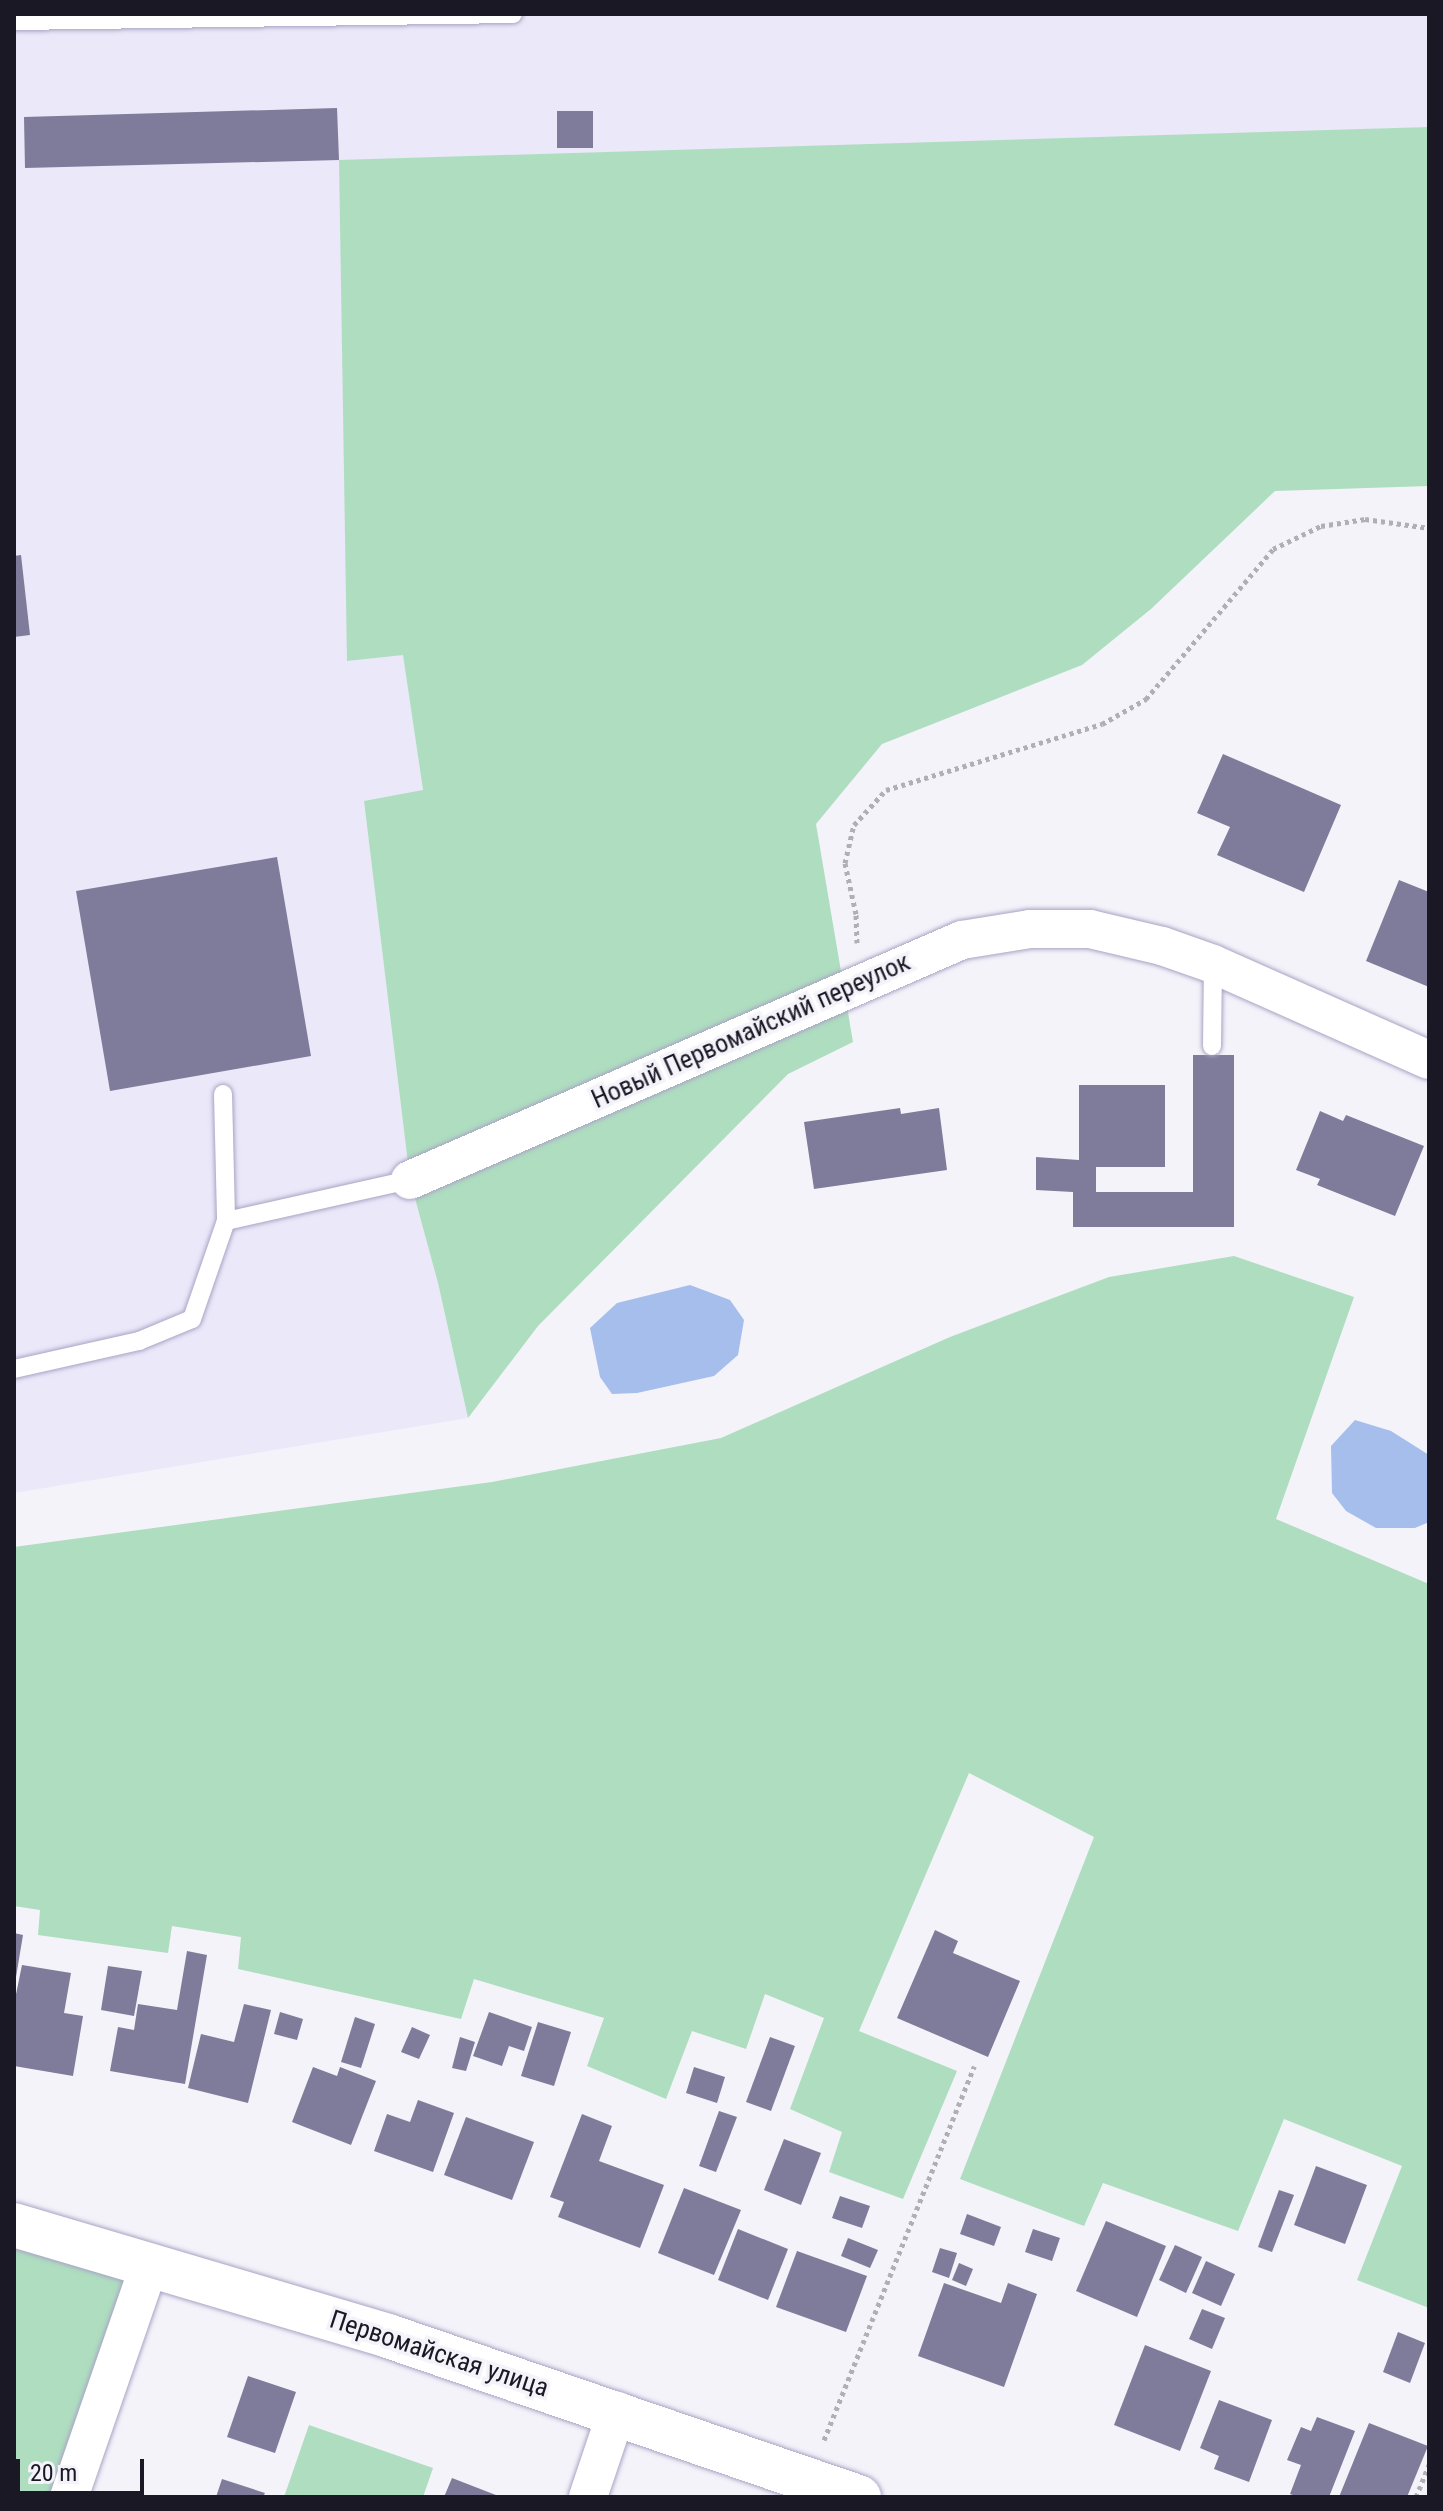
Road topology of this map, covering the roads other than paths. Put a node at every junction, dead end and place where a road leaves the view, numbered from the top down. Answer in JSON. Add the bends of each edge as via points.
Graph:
{"nodes":[{"id":1,"x":513,"y":14,"type":"edge"},
{"id":2,"x":449,"y":15,"type":"edge"},
{"id":3,"x":14,"y":21,"type":"edge"},
{"id":4,"x":1213,"y":964,"type":"junction"},
{"id":5,"x":1212,"y":1046,"type":"dead end"},
{"id":6,"x":1429,"y":1060,"type":"edge"},
{"id":7,"x":223,"y":1094,"type":"dead end"},
{"id":8,"x":410,"y":1180,"type":"joint"},
{"id":9,"x":226,"y":1221,"type":"junction"},
{"id":10,"x":14,"y":1369,"type":"edge"},
{"id":11,"x":14,"y":2225,"type":"edge"},
{"id":12,"x":149,"y":2266,"type":"junction"},
{"id":13,"x":617,"y":2411,"type":"junction"},
{"id":14,"x":69,"y":2497,"type":"edge"},
{"id":15,"x":588,"y":2497,"type":"edge"},
{"id":16,"x":859,"y":2497,"type":"edge"}],
"edges":[{"from":1,"to":2,"type":"lane"},
{"from":2,"to":3,"type":"lane"},
{"from":4,"to":5,"type":"lane"},
{"from":4,"to":6,"type":"street","name":"Новый Первомайский переулок"},
{"from":4,"to":8,"type":"street","name":"Новый Первомайский переулок","via":[[1090,929],[1030,929],[962,940]]},
{"from":7,"to":9,"type":"lane"},
{"from":8,"to":9,"type":"lane","name":"Новый Первомайский переулок"},
{"from":9,"to":10,"type":"lane","via":[[192,1319],[139,1341]]},
{"from":11,"to":12,"type":"street","name":"Первомайская улица"},
{"from":12,"to":13,"type":"street","name":"Первомайская улица"},
{"from":12,"to":14,"type":"street"},
{"from":13,"to":15,"type":"street"},
{"from":13,"to":16,"type":"street","name":"Первомайская улица"}]}
